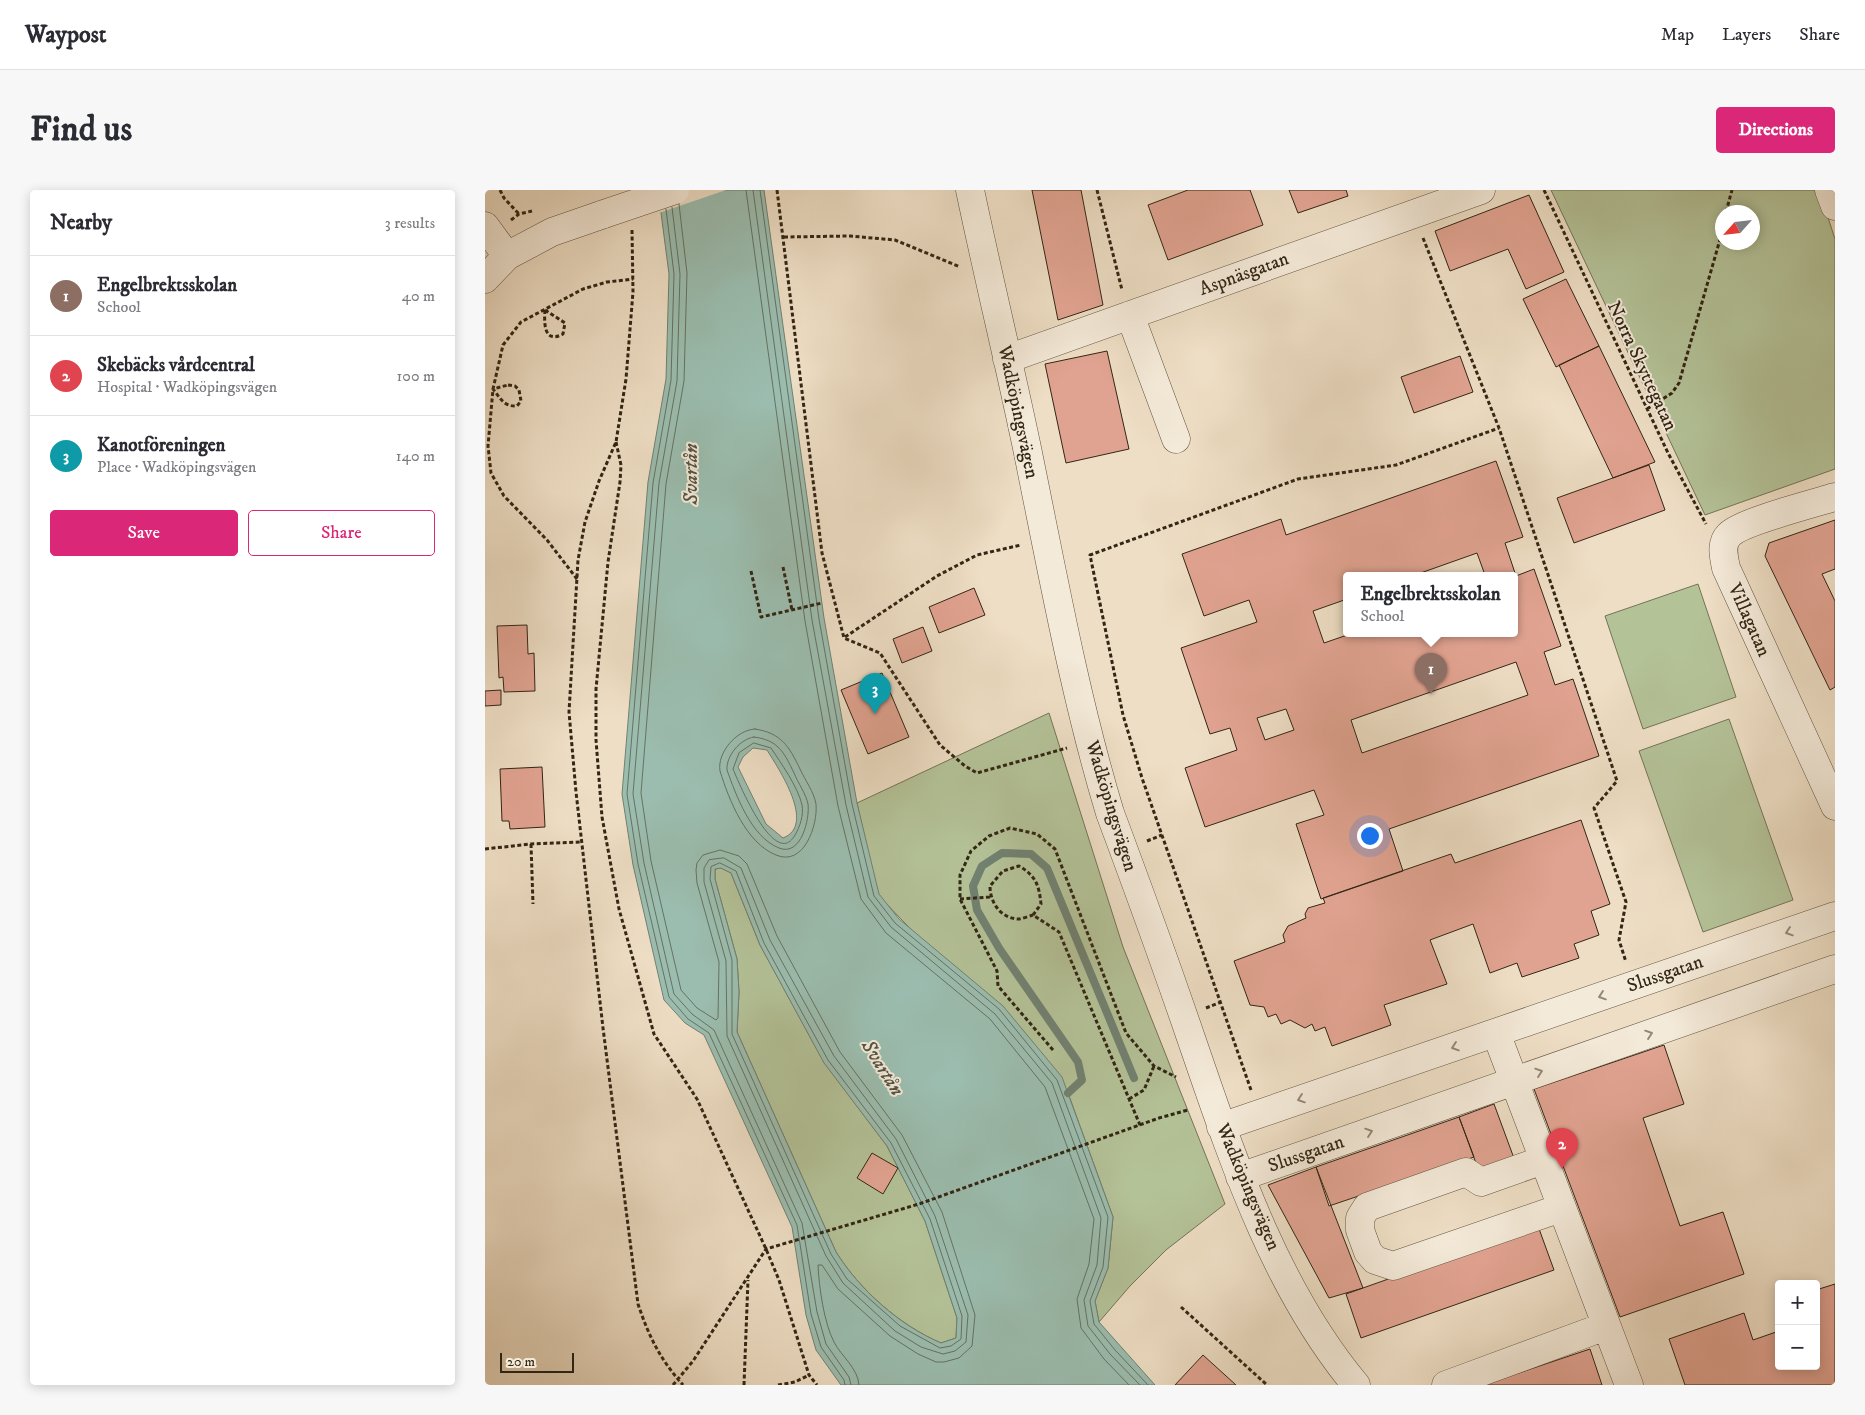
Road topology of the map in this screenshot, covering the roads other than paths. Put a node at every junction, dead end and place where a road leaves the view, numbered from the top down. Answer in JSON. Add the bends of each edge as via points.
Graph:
{"nodes":[{"id":1,"x":675,"y":190,"type":"edge"},
{"id":2,"x":970,"y":190,"type":"edge"},
{"id":3,"x":1481,"y":190,"type":"edge"},
{"id":4,"x":1829,"y":190,"type":"edge"},
{"id":5,"x":1835,"y":206,"type":"edge"},
{"id":6,"x":485,"y":226,"type":"edge"},
{"id":7,"x":507,"y":256,"type":"junction"},
{"id":8,"x":485,"y":279,"type":"edge"},
{"id":9,"x":1130,"y":315,"type":"junction"},
{"id":10,"x":1007,"y":359,"type":"junction"},
{"id":11,"x":1176,"y":439,"type":"dead end"},
{"id":12,"x":1835,"y":497,"type":"edge"},
{"id":13,"x":1835,"y":806,"type":"edge"},
{"id":14,"x":1835,"y":916,"type":"edge"},
{"id":15,"x":1835,"y":969,"type":"edge"},
{"id":16,"x":1496,"y":1033,"type":"junction"},
{"id":17,"x":1513,"y":1081,"type":"junction"},
{"id":18,"x":1221,"y":1127,"type":"junction"},
{"id":19,"x":1543,"y":1160,"type":"junction"},
{"id":20,"x":1240,"y":1177,"type":"junction"},
{"id":21,"x":1561,"y":1208,"type":"junction"},
{"id":22,"x":1606,"y":1326,"type":"junction"},
{"id":23,"x":1357,"y":1385,"type":"edge"},
{"id":24,"x":1447,"y":1385,"type":"edge"},
{"id":25,"x":1629,"y":1385,"type":"edge"}],
"edges":[{"from":1,"to":7,"type":"street","bridge":true,"via":[[552,232]]},
{"from":2,"to":10,"type":"street","name":"Wadköpingsvägen"},
{"from":3,"to":9,"type":"street","name":"Aspnäsgatan"},
{"from":4,"to":5,"type":"street"},
{"from":6,"to":7,"type":"street"},
{"from":7,"to":8,"type":"street"},
{"from":9,"to":10,"type":"street","name":"Aspnäsgatan"},
{"from":9,"to":11,"type":"street"},
{"from":10,"to":18,"type":"street","name":"Wadköpingsvägen","via":[[1095,764]]},
{"from":12,"to":13,"type":"street","name":"Villagatan","via":[[1745,525],[1729,535],[1722,550],[1726,568]]},
{"from":14,"to":16,"type":"street","name":"Slussgatan","one_way":true},
{"from":17,"to":15,"type":"street","name":"Slussgatan","one_way":true},
{"from":16,"to":17,"type":"street"},
{"from":16,"to":18,"type":"street","name":"Slussgatan","one_way":true},
{"from":17,"to":19,"type":"street"},
{"from":20,"to":17,"type":"street","name":"Slussgatan","one_way":true},
{"from":18,"to":20,"type":"street","name":"Wadköpingsvägen"},
{"from":19,"to":21,"type":"street"},
{"from":19,"to":21,"type":"street","via":[[1481,1182],[1466,1172],[1367,1207],[1360,1218],[1360,1230],[1368,1252],[1375,1260],[1393,1266]]},
{"from":20,"to":23,"type":"street","name":"Wadköpingsvägen","via":[[1294,1291],[1339,1364]]},
{"from":21,"to":22,"type":"street"},
{"from":22,"to":24,"type":"street"},
{"from":22,"to":25,"type":"street"}]}
